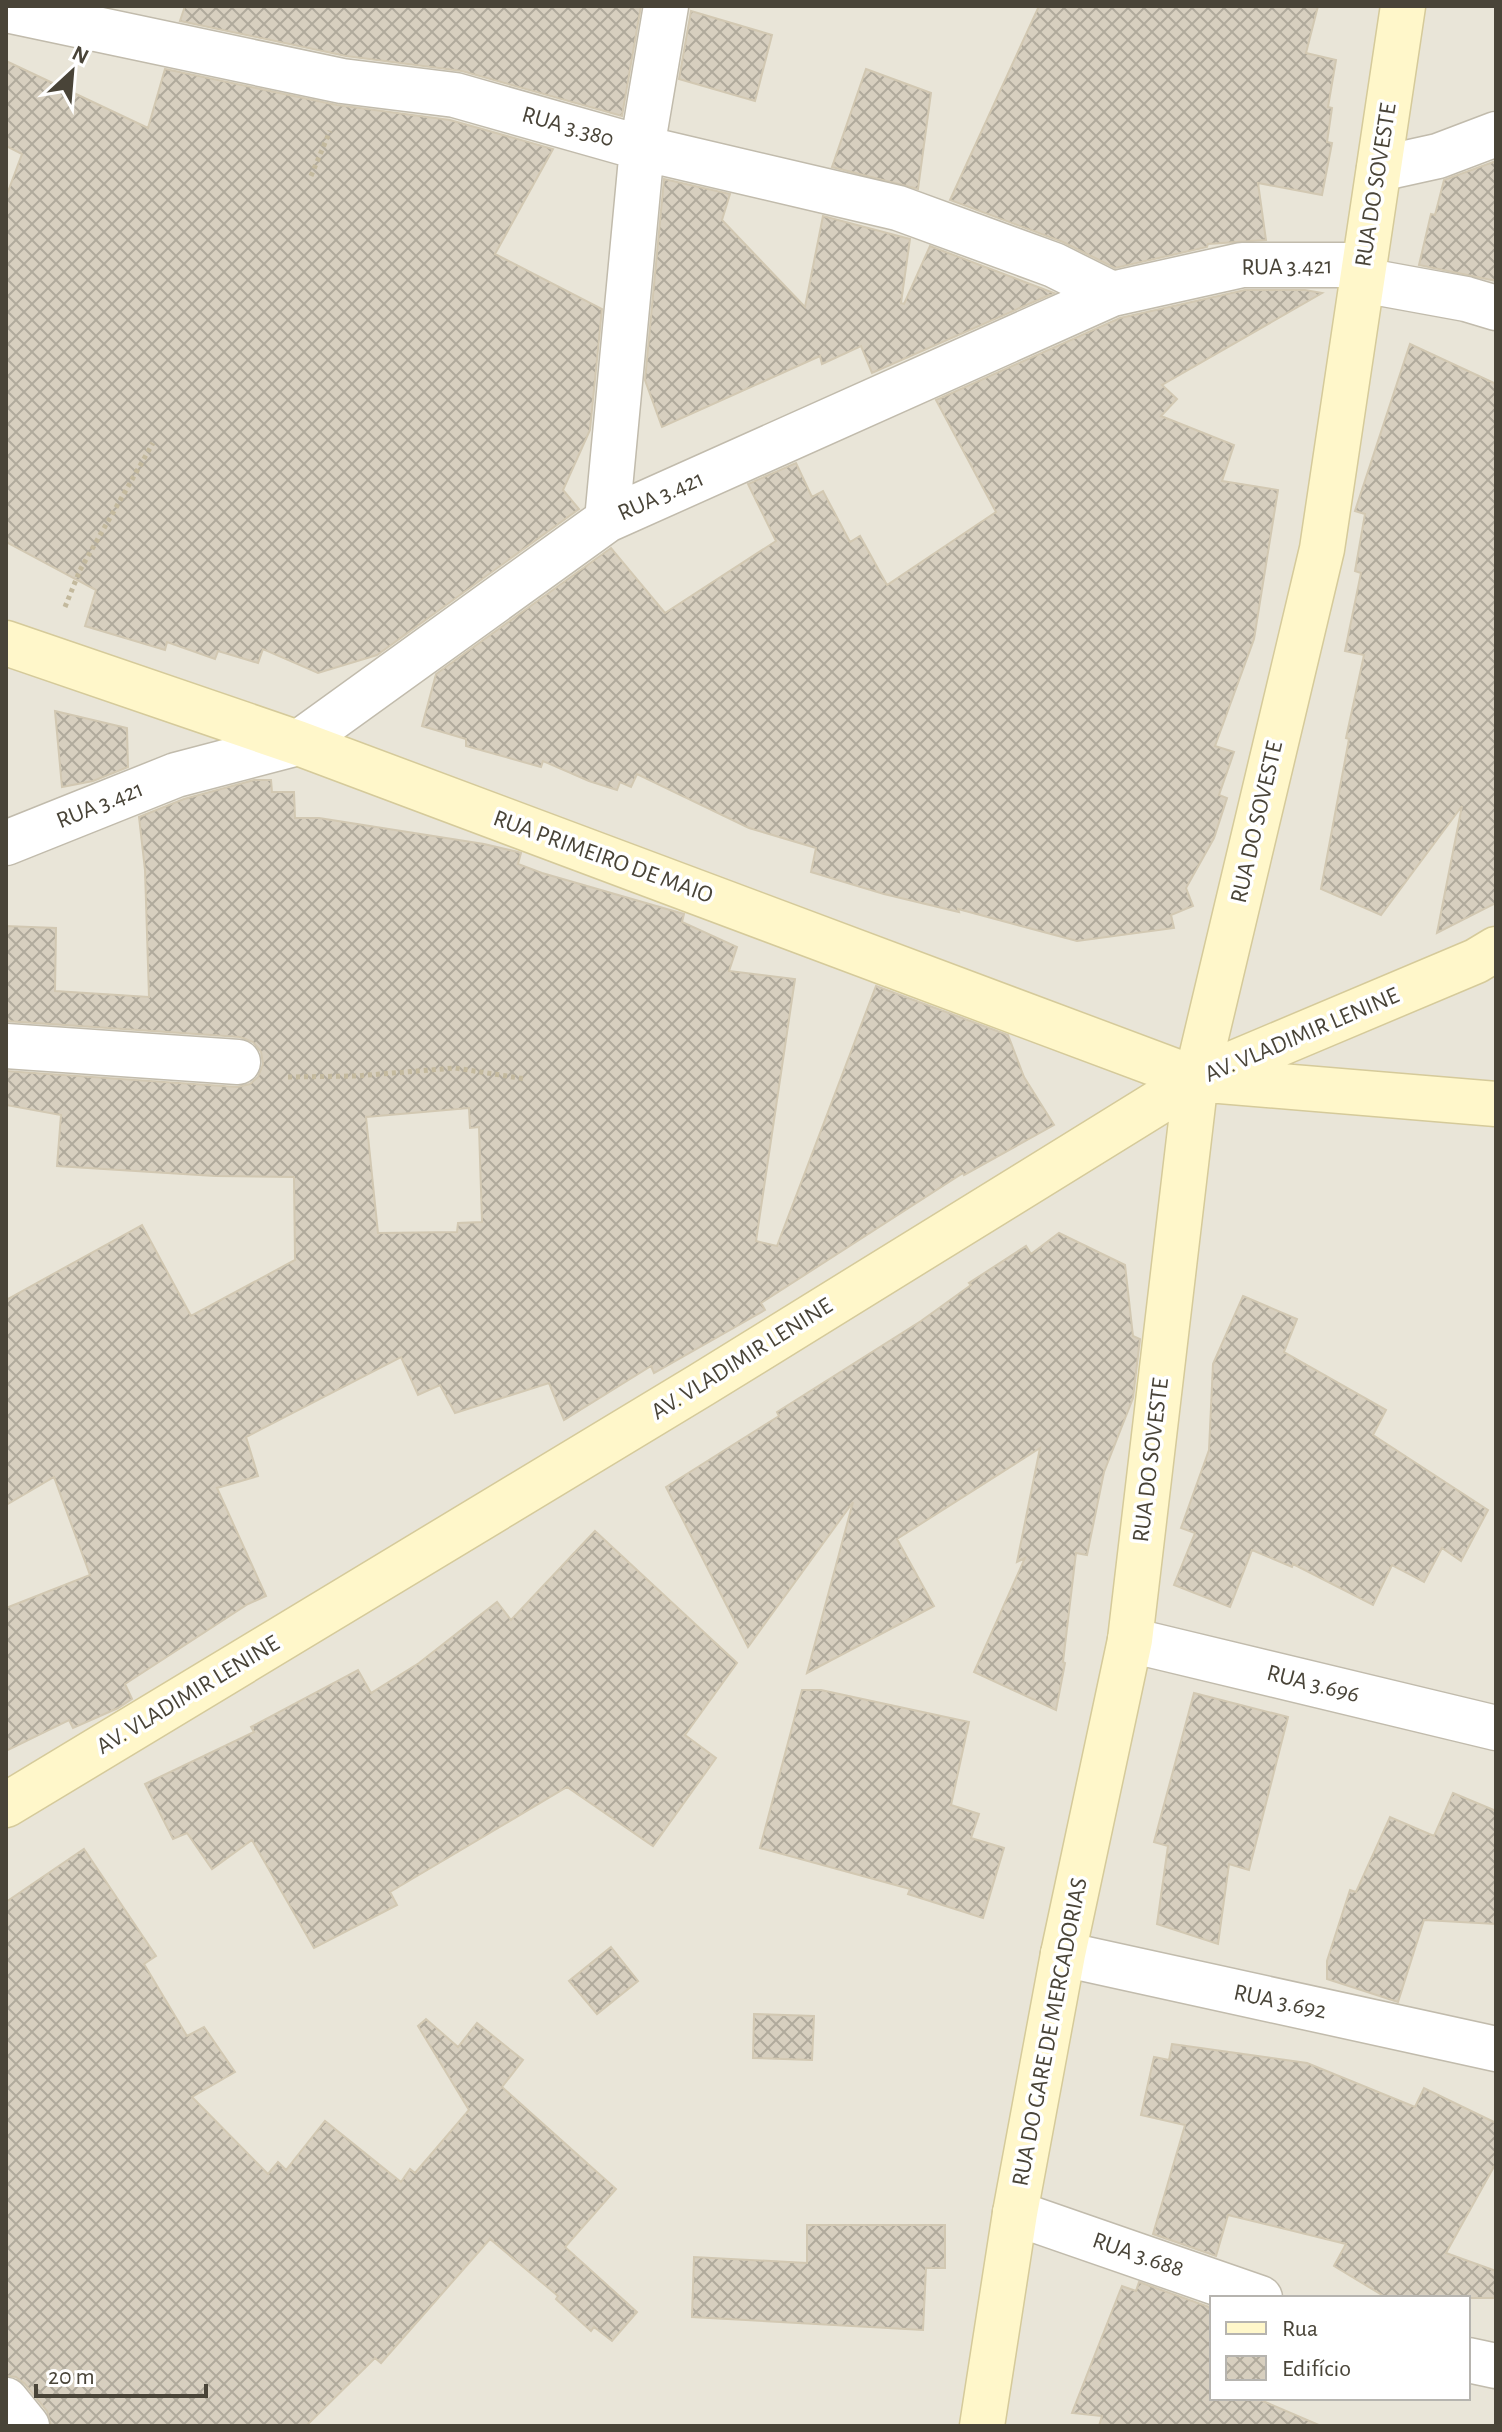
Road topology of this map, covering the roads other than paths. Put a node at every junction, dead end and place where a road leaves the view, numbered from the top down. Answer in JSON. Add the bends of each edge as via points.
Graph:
{"nodes":[{"id":1,"x":666,"y":6,"type":"edge"},
{"id":2,"x":1403,"y":6,"type":"edge"},
{"id":3,"x":10,"y":14,"type":"edge"},
{"id":4,"x":1496,"y":134,"type":"edge"},
{"id":5,"x":642,"y":148,"type":"junction"},
{"id":6,"x":1379,"y":169,"type":"junction"},
{"id":7,"x":1363,"y":273,"type":"junction"},
{"id":8,"x":1112,"y":294,"type":"junction"},
{"id":9,"x":1496,"y":308,"type":"edge"},
{"id":10,"x":607,"y":520,"type":"junction"},
{"id":11,"x":6,"y":643,"type":"edge"},
{"id":12,"x":298,"y":743,"type":"junction"},
{"id":13,"x":6,"y":843,"type":"edge"},
{"id":14,"x":1496,"y":949,"type":"edge"},
{"id":15,"x":6,"y":1046,"type":"edge"},
{"id":16,"x":238,"y":1062,"type":"road end"},
{"id":17,"x":1196,"y":1079,"type":"junction"},
{"id":18,"x":1496,"y":1104,"type":"edge"},
{"id":19,"x":1130,"y":1640,"type":"junction"},
{"id":20,"x":1496,"y":1728,"type":"edge"},
{"id":21,"x":6,"y":1805,"type":"edge"},
{"id":22,"x":1063,"y":1954,"type":"junction"},
{"id":23,"x":1496,"y":2049,"type":"edge"},
{"id":24,"x":1015,"y":2213,"type":"junction"},
{"id":25,"x":1254,"y":2296,"type":"edge"},
{"id":26,"x":1470,"y":2360,"type":"edge"},
{"id":27,"x":1496,"y":2366,"type":"edge"},
{"id":28,"x":6,"y":2400,"type":"edge"},
{"id":29,"x":27,"y":2426,"type":"edge"},
{"id":30,"x":982,"y":2426,"type":"edge"}],
"edges":[{"from":1,"to":5,"type":"street"},
{"from":2,"to":6,"type":"street","name":"RUA DO SOVESTE"},
{"from":3,"to":5,"type":"street","name":"RUA 3.380","via":[[342,81],[455,95]]},
{"from":4,"to":6,"type":"street","via":[[1438,156]]},
{"from":5,"to":8,"type":"street","name":"RUA 3.380","via":[[898,208],[1054,265]]},
{"from":5,"to":10,"type":"street"},
{"from":6,"to":7,"type":"street","name":"RUA DO SOVESTE"},
{"from":7,"to":8,"type":"street","name":"RUA 3.421","via":[[1242,265]]},
{"from":7,"to":9,"type":"street","name":"RUA 3.421"},
{"from":7,"to":17,"type":"street","name":"RUA DO SOVESTE","via":[[1322,549]]},
{"from":8,"to":10,"type":"street","name":"RUA 3.421"},
{"from":10,"to":12,"type":"street","name":"RUA 3.421"},
{"from":11,"to":12,"type":"street","name":"RUA PRIMEIRO DE MAIO"},
{"from":12,"to":13,"type":"street","name":"RUA 3.421","via":[[176,775]]},
{"from":12,"to":17,"type":"street","name":"RUA PRIMEIRO DE MAIO"},
{"from":14,"to":17,"type":"street","name":"AV. VLADIMIR LENINE"},
{"from":15,"to":16,"type":"street"},
{"from":17,"to":18,"type":"street","name":"RUA PRIMEIRO DE MAIO"},
{"from":17,"to":19,"type":"street","name":"RUA DO SOVESTE"},
{"from":17,"to":21,"type":"street","name":"AV. VLADIMIR LENINE"},
{"from":19,"to":20,"type":"street","name":"RUA 3.696"},
{"from":19,"to":22,"type":"street","name":"RUA DO GARE DE MERCADORIAS"},
{"from":22,"to":23,"type":"street","name":"RUA 3.692"},
{"from":22,"to":24,"type":"street","name":"RUA DO GARE DE MERCADORIAS"},
{"from":24,"to":25,"type":"street","name":"RUA 3.688"},
{"from":24,"to":30,"type":"street","name":"RUA DO GARE DE MERCADORIAS"},
{"from":26,"to":27,"type":"street"},
{"from":28,"to":29,"type":"street"}]}
